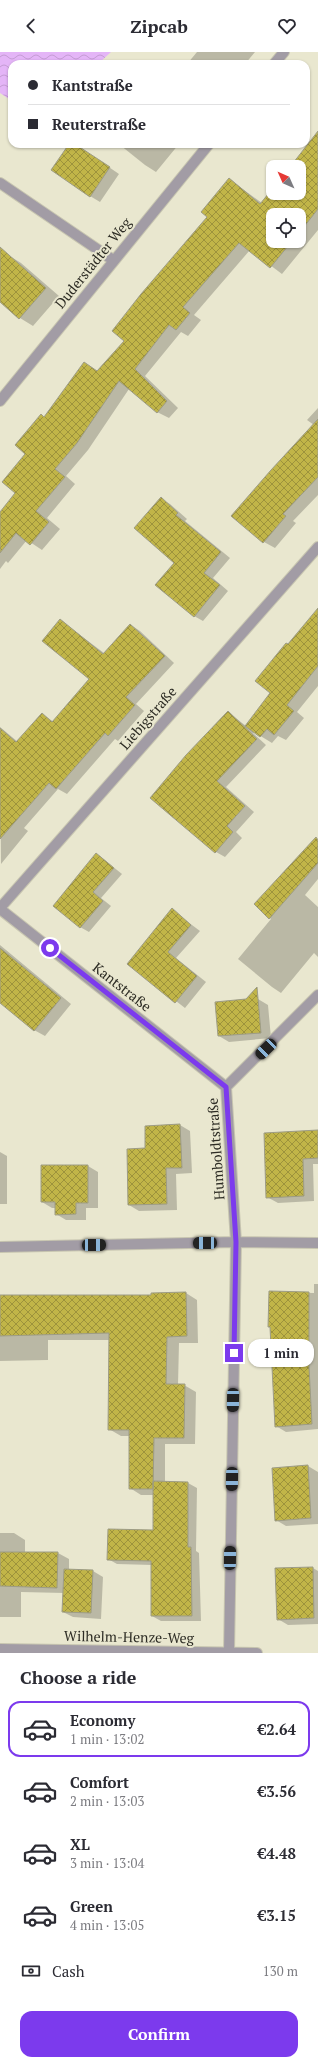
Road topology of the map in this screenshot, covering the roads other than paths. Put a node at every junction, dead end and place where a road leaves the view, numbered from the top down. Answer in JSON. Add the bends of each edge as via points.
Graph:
{"nodes":[{"id":1,"x":284,"y":52,"type":"edge"},
{"id":2,"x":277,"y":60,"type":"edge"},
{"id":3,"x":205,"y":148,"type":"edge"},
{"id":4,"x":0,"y":183,"type":"edge"},
{"id":5,"x":114,"y":260,"type":"junction"},
{"id":6,"x":0,"y":401,"type":"edge"},
{"id":7,"x":318,"y":547,"type":"edge"},
{"id":8,"x":0,"y":908,"type":"edge"},
{"id":9,"x":318,"y":995,"type":"edge"},
{"id":10,"x":226,"y":1087,"type":"junction"},
{"id":11,"x":236,"y":1242,"type":"junction"},
{"id":12,"x":318,"y":1243,"type":"edge"},
{"id":13,"x":0,"y":1247,"type":"edge"},
{"id":14,"x":0,"y":1649,"type":"edge"},
{"id":15,"x":229,"y":1653,"type":"edge"},
{"id":16,"x":257,"y":1653,"type":"edge"}],
"edges":[{"from":1,"to":2,"type":"street"},
{"from":3,"to":5,"type":"street","name":"Duderstädter Weg"},
{"from":4,"to":5,"type":"street"},
{"from":5,"to":6,"type":"street","name":"Duderstädter Weg"},
{"from":7,"to":8,"type":"street","name":"Liebigstraße"},
{"from":8,"to":10,"type":"street","name":"Kantstraße"},
{"from":9,"to":10,"type":"street","name":"Humboldtstraße"},
{"from":10,"to":11,"type":"street","name":"Humboldtstraße"},
{"from":11,"to":12,"type":"street"},
{"from":11,"to":13,"type":"street"},
{"from":11,"to":15,"type":"street","name":"Humboldtstraße"},
{"from":14,"to":15,"type":"street","name":"Wilhelm-Henze-Weg"},
{"from":15,"to":16,"type":"street","name":"Wilhelm-Henze-Weg"}]}
